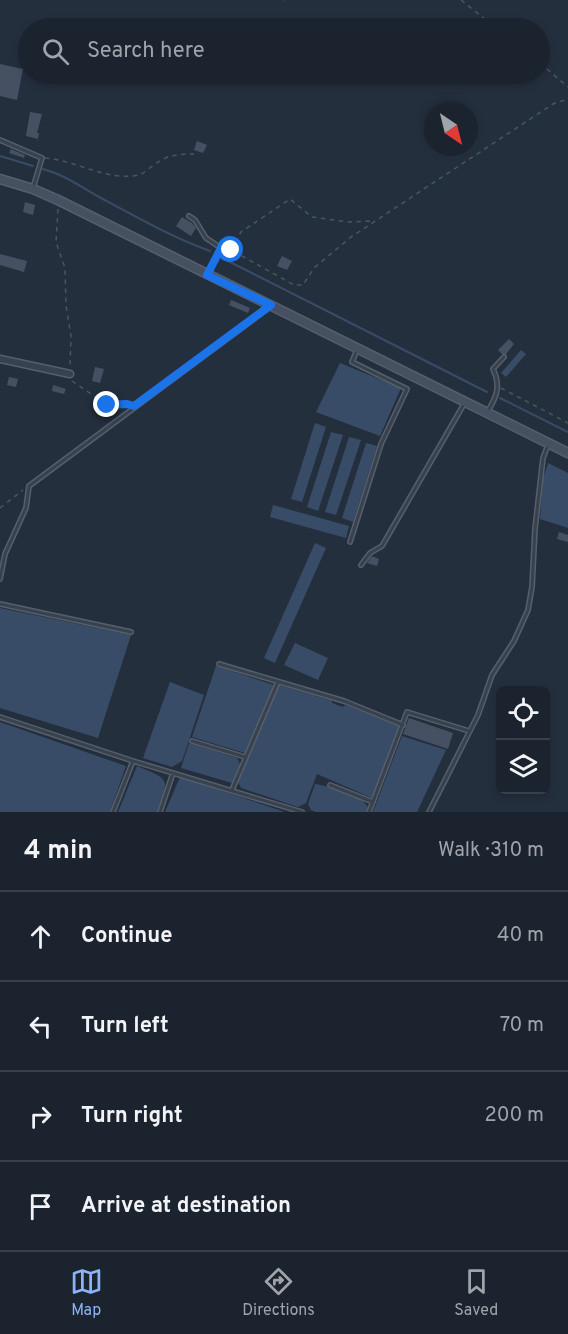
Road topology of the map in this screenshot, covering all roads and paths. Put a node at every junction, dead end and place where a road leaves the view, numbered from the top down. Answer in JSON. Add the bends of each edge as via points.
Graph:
{"nodes":[{"id":1,"x":461,"y":0,"type":"edge"},
{"id":2,"x":484,"y":18,"type":"edge"},
{"id":3,"x":550,"y":72,"type":"edge"},
{"id":4,"x":568,"y":87,"type":"edge"},
{"id":5,"x":568,"y":99,"type":"edge"},
{"id":6,"x":0,"y":140,"type":"edge"},
{"id":7,"x":194,"y":154,"type":"dead end"},
{"id":8,"x":42,"y":158,"type":"junction"},
{"id":9,"x":0,"y":179,"type":"edge"},
{"id":10,"x":33,"y":189,"type":"junction"},
{"id":11,"x":58,"y":200,"type":"junction"},
{"id":12,"x":189,"y":216,"type":"dead end"},
{"id":13,"x":377,"y":221,"type":"junction"},
{"id":14,"x":221,"y":248,"type":"junction"},
{"id":15,"x":231,"y":250,"type":"junction"},
{"id":16,"x":207,"y":275,"type":"junction"},
{"id":17,"x":271,"y":305,"type":"junction"},
{"id":18,"x":358,"y":349,"type":"junction"},
{"id":19,"x":504,"y":357,"type":"dead end"},
{"id":20,"x":0,"y":359,"type":"edge"},
{"id":21,"x":70,"y":374,"type":"junction"},
{"id":22,"x":498,"y":387,"type":"junction"},
{"id":23,"x":465,"y":402,"type":"junction"},
{"id":24,"x":134,"y":406,"type":"junction"},
{"id":25,"x":487,"y":413,"type":"junction"},
{"id":26,"x":568,"y":423,"type":"edge"},
{"id":27,"x":549,"y":443,"type":"junction"},
{"id":28,"x":568,"y":453,"type":"edge"},
{"id":29,"x":29,"y":486,"type":"junction"},
{"id":30,"x":0,"y":508,"type":"edge"},
{"id":31,"x":350,"y":542,"type":"dead end"},
{"id":32,"x":361,"y":565,"type":"dead end"},
{"id":33,"x":0,"y":579,"type":"edge"},
{"id":34,"x":0,"y":604,"type":"edge"},
{"id":35,"x":131,"y":632,"type":"dead end"},
{"id":36,"x":219,"y":664,"type":"dead end"},
{"id":37,"x":278,"y":682,"type":"junction"},
{"id":38,"x":0,"y":717,"type":"edge"},
{"id":39,"x":403,"y":725,"type":"junction"},
{"id":40,"x":469,"y":731,"type":"junction"},
{"id":41,"x":192,"y":741,"type":"dead end"},
{"id":42,"x":245,"y":757,"type":"junction"},
{"id":43,"x":133,"y":761,"type":"junction"},
{"id":44,"x":172,"y":773,"type":"junction"},
{"id":45,"x":330,"y":785,"type":"dead end"},
{"id":46,"x":232,"y":790,"type":"junction"},
{"id":47,"x":373,"y":802,"type":"junction"},
{"id":48,"x":113,"y":812,"type":"edge"},
{"id":49,"x":160,"y":812,"type":"edge"},
{"id":50,"x":302,"y":812,"type":"edge"},
{"id":51,"x":369,"y":812,"type":"edge"},
{"id":52,"x":429,"y":812,"type":"edge"}],
"edges":[{"from":1,"to":2,"type":"path"},
{"from":3,"to":4,"type":"path"},
{"from":5,"to":13,"type":"path","via":[[553,104]]},
{"from":6,"to":8,"type":"lane"},
{"from":7,"to":8,"type":"path","via":[[172,154],[140,175],[130,176]]},
{"from":8,"to":10,"type":"lane"},
{"from":9,"to":10,"type":"main road"},
{"from":10,"to":11,"type":"main road"},
{"from":11,"to":16,"type":"main road"},
{"from":11,"to":21,"type":"path","via":[[56,242],[65,268]]},
{"from":12,"to":14,"type":"lane","via":[[206,238]]},
{"from":13,"to":15,"type":"path","via":[[312,217],[290,199],[241,232]]},
{"from":13,"to":15,"type":"path","via":[[314,268],[303,285],[294,285]]},
{"from":14,"to":15,"type":"path"},
{"from":14,"to":16,"type":"lane"},
{"from":16,"to":17,"type":"main road"},
{"from":17,"to":18,"type":"main road"},
{"from":17,"to":24,"type":"lane"},
{"from":18,"to":23,"type":"main road"},
{"from":18,"to":31,"type":"lane","via":[[352,362],[406,389],[381,444]]},
{"from":19,"to":22,"type":"lane","via":[[493,369]]},
{"from":20,"to":21,"type":"street"},
{"from":21,"to":24,"type":"path","via":[[72,381],[107,405]]},
{"from":22,"to":25,"type":"lane"},
{"from":22,"to":26,"type":"path"},
{"from":23,"to":25,"type":"main road"},
{"from":23,"to":32,"type":"lane","via":[[382,546]]},
{"from":24,"to":29,"type":"lane"},
{"from":25,"to":27,"type":"main road"},
{"from":27,"to":28,"type":"main road"},
{"from":27,"to":40,"type":"lane","via":[[543,458],[528,610],[492,675]]},
{"from":29,"to":30,"type":"path"},
{"from":29,"to":33,"type":"lane","via":[[26,508],[5,554]]},
{"from":34,"to":35,"type":"lane"},
{"from":36,"to":37,"type":"lane"},
{"from":37,"to":39,"type":"lane","via":[[344,701]]},
{"from":37,"to":42,"type":"lane"},
{"from":38,"to":43,"type":"lane"},
{"from":39,"to":40,"type":"lane","via":[[407,712]]},
{"from":39,"to":47,"type":"lane"},
{"from":40,"to":52,"type":"lane"},
{"from":41,"to":42,"type":"lane"},
{"from":42,"to":46,"type":"lane"},
{"from":43,"to":44,"type":"lane"},
{"from":43,"to":48,"type":"lane"},
{"from":44,"to":46,"type":"lane"},
{"from":44,"to":49,"type":"lane"},
{"from":45,"to":47,"type":"lane"},
{"from":46,"to":50,"type":"lane"},
{"from":47,"to":51,"type":"lane"}]}
